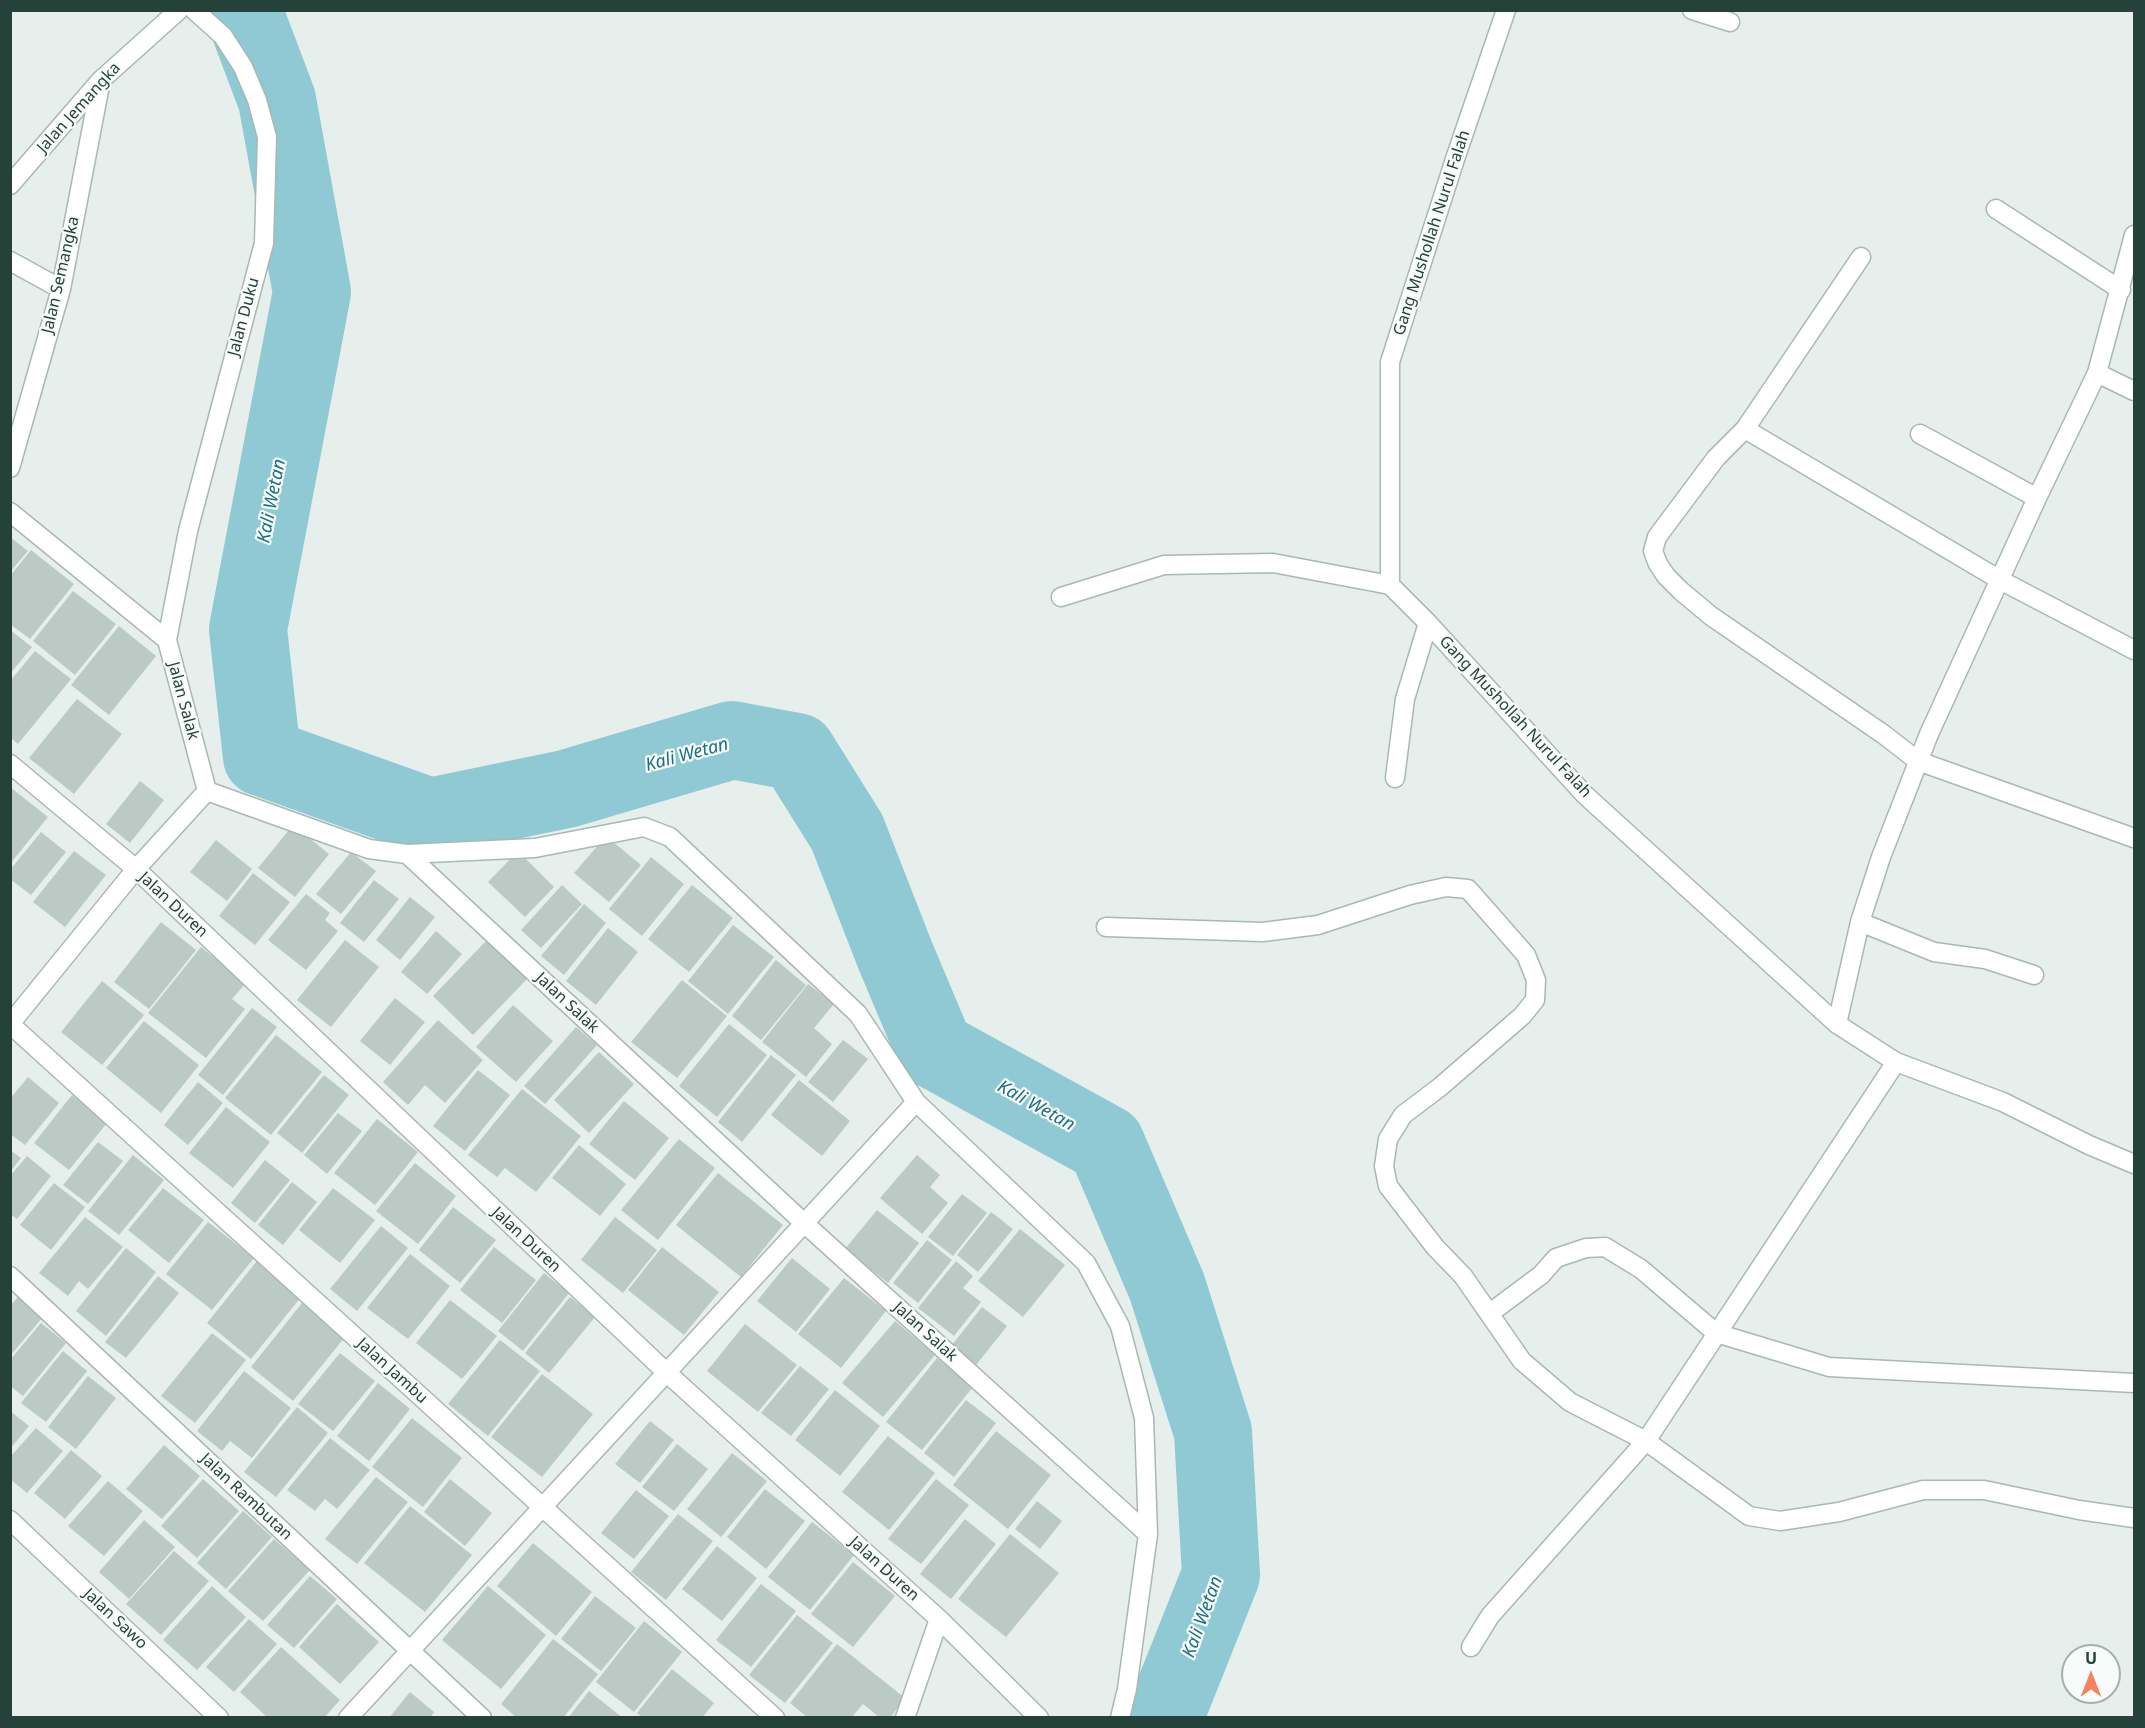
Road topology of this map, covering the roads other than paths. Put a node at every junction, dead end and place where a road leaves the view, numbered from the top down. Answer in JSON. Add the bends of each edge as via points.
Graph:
{"nodes":[{"id":1,"x":179,"y":10,"type":"edge"},
{"id":2,"x":194,"y":10,"type":"edge"},
{"id":3,"x":1506,"y":10,"type":"edge"},
{"id":4,"x":1692,"y":10,"type":"edge"},
{"id":5,"x":1730,"y":22,"type":"dead end"},
{"id":6,"x":101,"y":80,"type":"junction"},
{"id":7,"x":10,"y":185,"type":"edge"},
{"id":8,"x":1996,"y":209,"type":"dead end"},
{"id":9,"x":2134,"y":235,"type":"edge"},
{"id":10,"x":1861,"y":257,"type":"dead end"},
{"id":11,"x":10,"y":261,"type":"edge"},
{"id":12,"x":61,"y":289,"type":"junction"},
{"id":13,"x":2121,"y":290,"type":"junction"},
{"id":14,"x":2097,"y":373,"type":"junction"},
{"id":15,"x":2134,"y":391,"type":"edge"},
{"id":16,"x":1744,"y":429,"type":"junction"},
{"id":17,"x":1920,"y":434,"type":"dead end"},
{"id":18,"x":10,"y":468,"type":"edge"},
{"id":19,"x":2037,"y":498,"type":"junction"},
{"id":20,"x":10,"y":512,"type":"edge"},
{"id":21,"x":2000,"y":580,"type":"junction"},
{"id":22,"x":1390,"y":585,"type":"junction"},
{"id":23,"x":1061,"y":597,"type":"dead end"},
{"id":24,"x":1428,"y":623,"type":"junction"},
{"id":25,"x":167,"y":640,"type":"junction"},
{"id":26,"x":2134,"y":650,"type":"edge"},
{"id":27,"x":1918,"y":761,"type":"junction"},
{"id":28,"x":10,"y":764,"type":"edge"},
{"id":29,"x":1395,"y":778,"type":"dead end"},
{"id":30,"x":207,"y":791,"type":"junction"},
{"id":31,"x":2134,"y":838,"type":"edge"},
{"id":32,"x":407,"y":854,"type":"junction"},
{"id":33,"x":136,"y":869,"type":"junction"},
{"id":34,"x":1860,"y":922,"type":"junction"},
{"id":35,"x":1106,"y":927,"type":"dead end"},
{"id":36,"x":2034,"y":975,"type":"dead end"},
{"id":37,"x":10,"y":1024,"type":"edge"},
{"id":38,"x":1837,"y":1024,"type":"junction"},
{"id":39,"x":1896,"y":1062,"type":"junction"},
{"id":40,"x":916,"y":1102,"type":"junction"},
{"id":41,"x":2134,"y":1164,"type":"edge"},
{"id":42,"x":804,"y":1223,"type":"junction"},
{"id":43,"x":10,"y":1276,"type":"edge"},
{"id":44,"x":1490,"y":1313,"type":"junction"},
{"id":45,"x":1716,"y":1333,"type":"junction"},
{"id":46,"x":666,"y":1373,"type":"junction"},
{"id":47,"x":2134,"y":1383,"type":"edge"},
{"id":48,"x":1646,"y":1441,"type":"junction"},
{"id":49,"x":542,"y":1507,"type":"junction"},
{"id":50,"x":2134,"y":1518,"type":"edge"},
{"id":51,"x":10,"y":1520,"type":"edge"},
{"id":52,"x":1148,"y":1534,"type":"junction"},
{"id":53,"x":939,"y":1619,"type":"junction"},
{"id":54,"x":1471,"y":1647,"type":"dead end"},
{"id":55,"x":410,"y":1651,"type":"junction"},
{"id":56,"x":219,"y":1718,"type":"edge"},
{"id":57,"x":348,"y":1718,"type":"edge"},
{"id":58,"x":482,"y":1718,"type":"edge"},
{"id":59,"x":775,"y":1718,"type":"edge"},
{"id":60,"x":905,"y":1718,"type":"edge"},
{"id":61,"x":1039,"y":1718,"type":"edge"},
{"id":62,"x":1120,"y":1718,"type":"edge"}],
"edges":[{"from":1,"to":6,"type":"street","name":"Jalan Jemangka"},
{"from":2,"to":25,"type":"street","name":"Jalan Duku","via":[[223,36],[243,67],[257,100],[267,137],[264,243],[188,531]]},
{"from":3,"to":22,"type":"street","name":"Gang Mushollah Nurul Falah","via":[[1390,362]]},
{"from":4,"to":5,"type":"street"},
{"from":6,"to":7,"type":"street","name":"Jalan Jemangka"},
{"from":6,"to":12,"type":"street","name":"Jalan Semangka"},
{"from":8,"to":13,"type":"street"},
{"from":9,"to":13,"type":"street"},
{"from":10,"to":16,"type":"street"},
{"from":11,"to":12,"type":"street"},
{"from":12,"to":18,"type":"street","name":"Jalan Semangka"},
{"from":13,"to":14,"type":"street"},
{"from":14,"to":15,"type":"street"},
{"from":14,"to":19,"type":"street"},
{"from":16,"to":21,"type":"street"},
{"from":16,"to":27,"type":"street","via":[[1716,458],[1657,537],[1653,551],[1658,564],[1711,616]]},
{"from":17,"to":19,"type":"street"},
{"from":19,"to":21,"type":"street"},
{"from":20,"to":25,"type":"street","name":"Jalan Salak"},
{"from":21,"to":26,"type":"street"},
{"from":21,"to":27,"type":"street"},
{"from":22,"to":23,"type":"street","via":[[1273,563],[1164,565]]},
{"from":22,"to":24,"type":"street","name":"Gang Mushollah Nurul Falah"},
{"from":24,"to":29,"type":"street","via":[[1406,699]]},
{"from":24,"to":38,"type":"street","name":"Gang Mushollah Nurul Falah","via":[[1584,794]]},
{"from":25,"to":30,"type":"street","name":"Jalan Salak"},
{"from":27,"to":31,"type":"street"},
{"from":27,"to":34,"type":"street"},
{"from":28,"to":33,"type":"street","name":"Jalan Duren"},
{"from":30,"to":32,"type":"street","via":[[369,849]]},
{"from":30,"to":33,"type":"street"},
{"from":32,"to":40,"type":"street","via":[[535,848],[644,827],[670,837],[858,1014]]},
{"from":32,"to":42,"type":"street","name":"Jalan Salak"},
{"from":33,"to":37,"type":"street"},
{"from":33,"to":46,"type":"street","name":"Jalan Duren"},
{"from":34,"to":36,"type":"street","via":[[1934,952],[1985,959]]},
{"from":34,"to":38,"type":"street"},
{"from":35,"to":44,"type":"street","via":[[1263,932],[1318,925],[1446,887],[1468,889],[1526,955],[1536,980],[1535,1000],[1506,1030],[1403,1115],[1388,1139],[1384,1166],[1388,1186]]},
{"from":37,"to":49,"type":"street","name":"Jalan Jambu"},
{"from":38,"to":39,"type":"street","name":"Gang Mushollah Nurul Falah"},
{"from":39,"to":41,"type":"street","name":"Gang Mushollah Nurul Falah","via":[[2003,1102]]},
{"from":39,"to":45,"type":"street"},
{"from":40,"to":42,"type":"street"},
{"from":40,"to":52,"type":"street","via":[[1086,1263],[1120,1326],[1144,1419]]},
{"from":42,"to":46,"type":"street"},
{"from":42,"to":52,"type":"street","name":"Jalan Salak"},
{"from":43,"to":55,"type":"street","name":"Jalan Rambutan"},
{"from":44,"to":45,"type":"street","via":[[1541,1275],[1556,1258],[1586,1248],[1605,1247],[1641,1269]]},
{"from":44,"to":48,"type":"street","via":[[1522,1361],[1570,1402]]},
{"from":45,"to":47,"type":"street","via":[[1829,1367]]},
{"from":45,"to":48,"type":"street"},
{"from":46,"to":49,"type":"street"},
{"from":46,"to":53,"type":"street","name":"Jalan Duren"},
{"from":48,"to":50,"type":"street","via":[[1749,1516],[1780,1521],[1839,1512],[1923,1490],[1983,1490]]},
{"from":48,"to":54,"type":"street","via":[[1490,1617]]},
{"from":49,"to":55,"type":"street"},
{"from":49,"to":59,"type":"street","name":"Jalan Jambu"},
{"from":51,"to":56,"type":"street","name":"Jalan Sawo"},
{"from":52,"to":62,"type":"street"},
{"from":53,"to":60,"type":"street"},
{"from":53,"to":61,"type":"street","name":"Jalan Duren"},
{"from":55,"to":57,"type":"street"},
{"from":55,"to":58,"type":"street","name":"Jalan Rambutan"}]}
